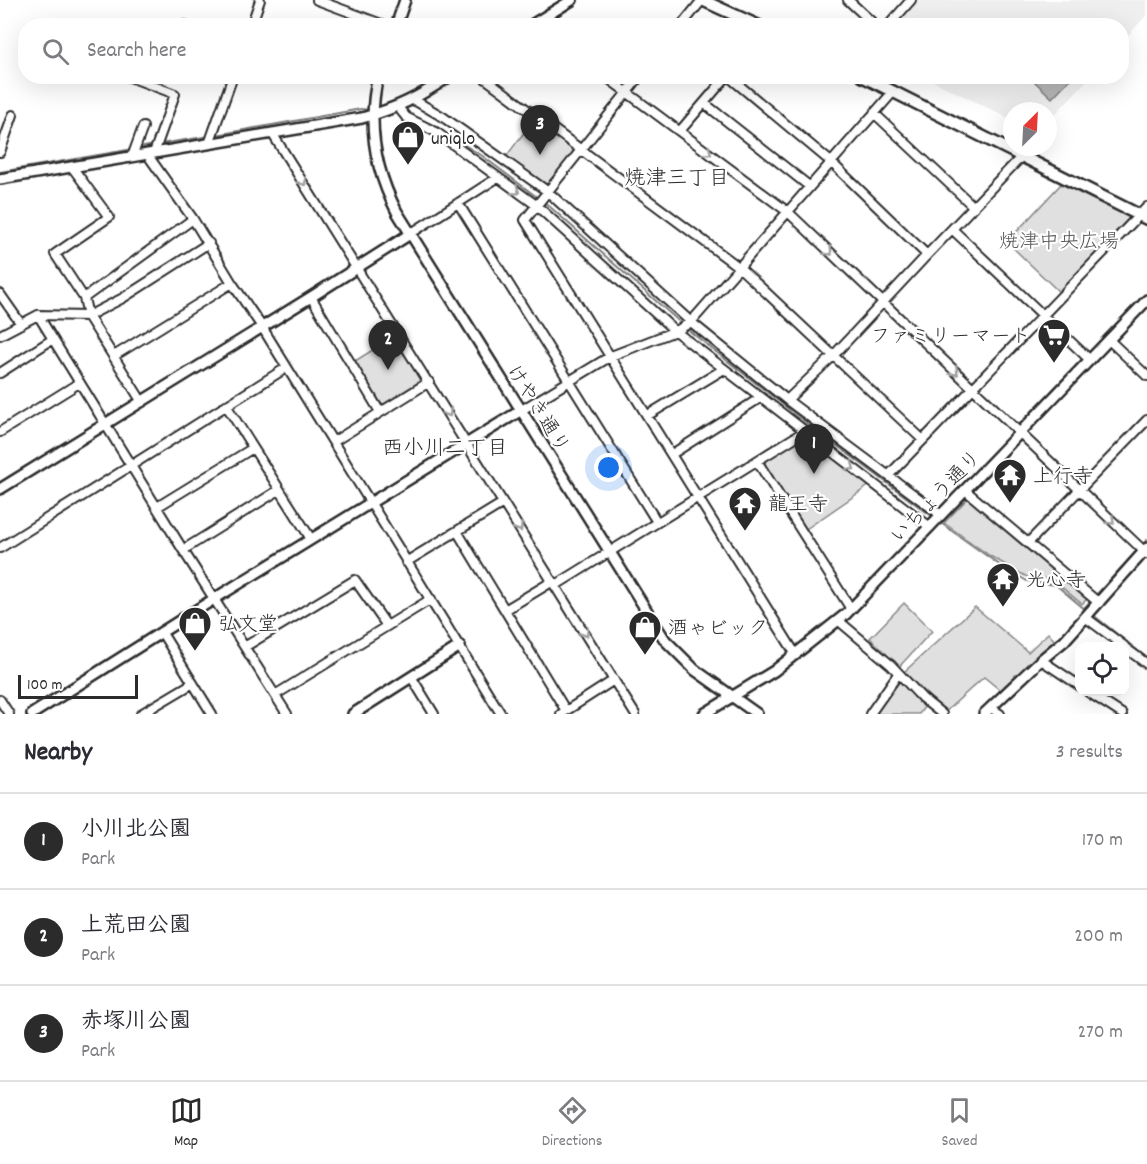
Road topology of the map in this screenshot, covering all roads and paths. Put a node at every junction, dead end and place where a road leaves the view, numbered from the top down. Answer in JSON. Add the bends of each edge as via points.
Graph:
{"nodes":[{"id":1,"x":260,"y":0,"type":"edge"},
{"id":2,"x":317,"y":0,"type":"edge"},
{"id":3,"x":405,"y":0,"type":"edge"},
{"id":4,"x":572,"y":0,"type":"edge"},
{"id":5,"x":702,"y":0,"type":"edge"},
{"id":6,"x":848,"y":0,"type":"edge"},
{"id":7,"x":911,"y":0,"type":"edge"},
{"id":8,"x":254,"y":18,"type":"edge"},
{"id":9,"x":365,"y":18,"type":"edge"},
{"id":10,"x":399,"y":18,"type":"edge"},
{"id":11,"x":544,"y":18,"type":"edge"},
{"id":12,"x":687,"y":18,"type":"edge"},
{"id":13,"x":741,"y":18,"type":"edge"},
{"id":14,"x":867,"y":18,"type":"edge"},
{"id":15,"x":895,"y":18,"type":"edge"},
{"id":16,"x":148,"y":84,"type":"edge"},
{"id":17,"x":230,"y":84,"type":"edge"},
{"id":18,"x":377,"y":84,"type":"edge"},
{"id":19,"x":438,"y":84,"type":"edge"},
{"id":20,"x":493,"y":84,"type":"edge"},
{"id":21,"x":615,"y":84,"type":"edge"},
{"id":22,"x":634,"y":84,"type":"edge"},
{"id":23,"x":721,"y":84,"type":"edge"},
{"id":24,"x":738,"y":84,"type":"edge"},
{"id":25,"x":878,"y":84,"type":"edge"},
{"id":26,"x":893,"y":92,"type":"junction"},
{"id":27,"x":627,"y":93,"type":"junction"},
{"id":28,"x":414,"y":100,"type":"junction"},
{"id":29,"x":704,"y":103,"type":"junction"},
{"id":30,"x":398,"y":107,"type":"junction"},
{"id":31,"x":874,"y":113,"type":"junction"},
{"id":32,"x":373,"y":115,"type":"junction"},
{"id":33,"x":13,"y":116,"type":"dead end"},
{"id":34,"x":143,"y":127,"type":"dead end"},
{"id":35,"x":680,"y":131,"type":"junction"},
{"id":36,"x":272,"y":133,"type":"junction"},
{"id":37,"x":209,"y":144,"type":"junction"},
{"id":38,"x":1003,"y":147,"type":"edge"},
{"id":39,"x":581,"y":150,"type":"junction"},
{"id":40,"x":0,"y":152,"type":"edge"},
{"id":41,"x":151,"y":153,"type":"junction"},
{"id":42,"x":1022,"y":156,"type":"joint"},
{"id":43,"x":132,"y":157,"type":"junction"},
{"id":44,"x":831,"y":162,"type":"junction"},
{"id":45,"x":72,"y":167,"type":"junction"},
{"id":46,"x":497,"y":178,"type":"junction"},
{"id":47,"x":0,"y":179,"type":"edge"},
{"id":48,"x":809,"y":186,"type":"junction"},
{"id":49,"x":545,"y":193,"type":"junction"},
{"id":50,"x":458,"y":203,"type":"junction"},
{"id":51,"x":536,"y":204,"type":"junction"},
{"id":52,"x":974,"y":207,"type":"junction"},
{"id":53,"x":788,"y":212,"type":"junction"},
{"id":54,"x":1144,"y":213,"type":"edge"},
{"id":55,"x":193,"y":219,"type":"junction"},
{"id":56,"x":952,"y":229,"type":"junction"},
{"id":57,"x":410,"y":234,"type":"junction"},
{"id":58,"x":209,"y":243,"type":"junction"},
{"id":59,"x":927,"y":255,"type":"junction"},
{"id":60,"x":357,"y":267,"type":"junction"},
{"id":61,"x":740,"y":268,"type":"junction"},
{"id":62,"x":232,"y":284,"type":"junction"},
{"id":63,"x":0,"y":294,"type":"edge"},
{"id":64,"x":311,"y":297,"type":"junction"},
{"id":65,"x":84,"y":298,"type":"junction"},
{"id":66,"x":1147,"y":300,"type":"edge"},
{"id":67,"x":882,"y":303,"type":"junction"},
{"id":68,"x":38,"y":315,"type":"junction"},
{"id":69,"x":1042,"y":315,"type":"junction"},
{"id":70,"x":88,"y":316,"type":"junction"},
{"id":71,"x":21,"y":324,"type":"junction"},
{"id":72,"x":689,"y":324,"type":"junction"},
{"id":73,"x":262,"y":327,"type":"junction"},
{"id":74,"x":676,"y":331,"type":"junction"},
{"id":75,"x":0,"y":335,"type":"edge"},
{"id":76,"x":53,"y":339,"type":"junction"},
{"id":77,"x":1109,"y":340,"type":"junction"},
{"id":78,"x":114,"y":356,"type":"junction"},
{"id":79,"x":611,"y":356,"type":"junction"},
{"id":80,"x":833,"y":356,"type":"junction"},
{"id":81,"x":1090,"y":360,"type":"junction"},
{"id":82,"x":286,"y":368,"type":"junction"},
{"id":83,"x":724,"y":369,"type":"junction"},
{"id":84,"x":0,"y":373,"type":"edge"},
{"id":85,"x":1147,"y":376,"type":"edge"},
{"id":86,"x":429,"y":382,"type":"junction"},
{"id":87,"x":569,"y":382,"type":"junction"},
{"id":88,"x":79,"y":383,"type":"junction"},
{"id":89,"x":972,"y":389,"type":"junction"},
{"id":90,"x":760,"y":398,"type":"junction"},
{"id":91,"x":787,"y":400,"type":"junction"},
{"id":92,"x":142,"y":402,"type":"junction"},
{"id":93,"x":226,"y":405,"type":"junction"},
{"id":94,"x":520,"y":411,"type":"junction"},
{"id":95,"x":380,"y":412,"type":"junction"},
{"id":96,"x":648,"y":415,"type":"junction"},
{"id":97,"x":1147,"y":420,"type":"edge"},
{"id":98,"x":105,"y":424,"type":"junction"},
{"id":99,"x":805,"y":431,"type":"junction"},
{"id":100,"x":0,"y":432,"type":"edge"},
{"id":101,"x":1020,"y":433,"type":"junction"},
{"id":102,"x":923,"y":440,"type":"junction"},
{"id":103,"x":333,"y":442,"type":"junction"},
{"id":104,"x":466,"y":443,"type":"junction"},
{"id":105,"x":253,"y":448,"type":"junction"},
{"id":106,"x":672,"y":454,"type":"junction"},
{"id":107,"x":757,"y":461,"type":"junction"},
{"id":108,"x":132,"y":465,"type":"junction"},
{"id":109,"x":889,"y":475,"type":"junction"},
{"id":110,"x":0,"y":489,"type":"edge"},
{"id":111,"x":279,"y":490,"type":"junction"},
{"id":112,"x":965,"y":490,"type":"junction"},
{"id":113,"x":1079,"y":490,"type":"junction"},
{"id":114,"x":698,"y":497,"type":"junction"},
{"id":115,"x":369,"y":503,"type":"junction"},
{"id":116,"x":503,"y":503,"type":"junction"},
{"id":117,"x":157,"y":507,"type":"junction"},
{"id":118,"x":941,"y":516,"type":"junction"},
{"id":119,"x":657,"y":522,"type":"junction"},
{"id":120,"x":931,"y":526,"type":"junction"},
{"id":121,"x":457,"y":531,"type":"junction"},
{"id":122,"x":311,"y":539,"type":"junction"},
{"id":123,"x":1028,"y":543,"type":"junction"},
{"id":124,"x":0,"y":548,"type":"edge"},
{"id":125,"x":183,"y":550,"type":"junction"},
{"id":126,"x":1146,"y":551,"type":"edge"},
{"id":127,"x":609,"y":553,"type":"junction"},
{"id":128,"x":406,"y":562,"type":"junction"},
{"id":129,"x":554,"y":583,"type":"junction"},
{"id":130,"x":214,"y":599,"type":"junction"},
{"id":131,"x":431,"y":599,"type":"junction"},
{"id":132,"x":1100,"y":603,"type":"junction"},
{"id":133,"x":851,"y":609,"type":"junction"},
{"id":134,"x":505,"y":610,"type":"junction"},
{"id":135,"x":1085,"y":617,"type":"junction"},
{"id":136,"x":838,"y":621,"type":"junction"},
{"id":137,"x":387,"y":626,"type":"junction"},
{"id":138,"x":162,"y":633,"type":"junction"},
{"id":139,"x":1118,"y":642,"type":"edge"},
{"id":140,"x":246,"y":646,"type":"junction"},
{"id":141,"x":460,"y":646,"type":"junction"},
{"id":142,"x":1129,"y":651,"type":"edge"},
{"id":143,"x":796,"y":655,"type":"junction"},
{"id":144,"x":1041,"y":660,"type":"junction"},
{"id":145,"x":1147,"y":664,"type":"edge"},
{"id":146,"x":898,"y":674,"type":"junction"},
{"id":147,"x":412,"y":678,"type":"junction"},
{"id":148,"x":614,"y":680,"type":"junction"},
{"id":149,"x":193,"y":683,"type":"junction"},
{"id":150,"x":1075,"y":683,"type":"edge"},
{"id":151,"x":275,"y":695,"type":"junction"},
{"id":152,"x":1094,"y":696,"type":"edge"},
{"id":153,"x":733,"y":697,"type":"junction"},
{"id":154,"x":0,"y":700,"type":"edge"},
{"id":155,"x":987,"y":711,"type":"edge"},
{"id":156,"x":564,"y":712,"type":"edge"},
{"id":157,"x":9,"y":714,"type":"edge"},
{"id":158,"x":32,"y":714,"type":"edge"},
{"id":159,"x":141,"y":714,"type":"edge"},
{"id":160,"x":212,"y":714,"type":"edge"},
{"id":161,"x":287,"y":714,"type":"edge"},
{"id":162,"x":353,"y":714,"type":"edge"},
{"id":163,"x":434,"y":714,"type":"edge"},
{"id":164,"x":501,"y":714,"type":"edge"},
{"id":165,"x":635,"y":714,"type":"edge"},
{"id":166,"x":704,"y":714,"type":"edge"},
{"id":167,"x":758,"y":714,"type":"edge"},
{"id":168,"x":870,"y":714,"type":"edge"},
{"id":169,"x":942,"y":714,"type":"edge"},
{"id":170,"x":1000,"y":714,"type":"edge"},
{"id":171,"x":1122,"y":714,"type":"edge"}],
"edges":[{"from":1,"to":8,"type":"street"},
{"from":2,"to":9,"type":"street"},
{"from":3,"to":10,"type":"street"},
{"from":4,"to":11,"type":"street"},
{"from":5,"to":12,"type":"street"},
{"from":5,"to":13,"type":"main road"},
{"from":6,"to":14,"type":"street"},
{"from":7,"to":15,"type":"street"},
{"from":16,"to":41,"type":"street","via":[[175,94]]},
{"from":17,"to":37,"type":"street"},
{"from":18,"to":32,"type":"street","name":"けやき通り"},
{"from":19,"to":28,"type":"street"},
{"from":20,"to":39,"type":"street"},
{"from":21,"to":27,"type":"street"},
{"from":22,"to":27,"type":"street"},
{"from":23,"to":29,"type":"street"},
{"from":24,"to":44,"type":"street"},
{"from":25,"to":26,"type":"main road"},
{"from":26,"to":31,"type":"street"},
{"from":26,"to":38,"type":"main road"},
{"from":27,"to":35,"type":"street"},
{"from":27,"to":39,"type":"street"},
{"from":28,"to":30,"type":"street"},
{"from":28,"to":49,"type":"street"},
{"from":29,"to":35,"type":"street"},
{"from":29,"to":48,"type":"street"},
{"from":30,"to":32,"type":"street"},
{"from":30,"to":46,"type":"street","via":[[406,117],[436,132]]},
{"from":31,"to":44,"type":"street"},
{"from":31,"to":52,"type":"street"},
{"from":32,"to":36,"type":"street"},
{"from":32,"to":57,"type":"street","name":"けやき通り","via":[[382,180]]},
{"from":33,"to":40,"type":"street"},
{"from":34,"to":43,"type":"street"},
{"from":35,"to":53,"type":"street","one_way":true},
{"from":36,"to":37,"type":"street"},
{"from":36,"to":60,"type":"street","one_way":true},
{"from":37,"to":41,"type":"street"},
{"from":39,"to":49,"type":"street"},
{"from":39,"to":61,"type":"street"},
{"from":41,"to":43,"type":"street"},
{"from":41,"to":55,"type":"street"},
{"from":42,"to":52,"type":"street"},
{"from":42,"to":54,"type":"main road"},
{"from":43,"to":45,"type":"street"},
{"from":44,"to":48,"type":"street"},
{"from":44,"to":59,"type":"street"},
{"from":45,"to":47,"type":"street"},
{"from":45,"to":65,"type":"street","via":[[109,217],[55,254]]},
{"from":46,"to":50,"type":"street"},
{"from":46,"to":51,"type":"street","one_way":true},
{"from":48,"to":53,"type":"street"},
{"from":49,"to":51,"type":"street"},
{"from":49,"to":72,"type":"street"},
{"from":50,"to":57,"type":"street"},
{"from":50,"to":87,"type":"street"},
{"from":51,"to":74,"type":"street"},
{"from":51,"to":79,"type":"street","via":[[525,220]]},
{"from":52,"to":56,"type":"street"},
{"from":53,"to":61,"type":"street"},
{"from":53,"to":67,"type":"street","one_way":true},
{"from":54,"to":69,"type":"street"},
{"from":55,"to":58,"type":"street"},
{"from":55,"to":65,"type":"street"},
{"from":56,"to":59,"type":"street"},
{"from":56,"to":69,"type":"street"},
{"from":57,"to":60,"type":"street"},
{"from":57,"to":94,"type":"street","name":"けやき通り"},
{"from":58,"to":62,"type":"street"},
{"from":58,"to":70,"type":"street"},
{"from":59,"to":67,"type":"street"},
{"from":60,"to":64,"type":"street"},
{"from":60,"to":86,"type":"street"},
{"from":61,"to":72,"type":"street"},
{"from":61,"to":80,"type":"street"},
{"from":62,"to":73,"type":"street"},
{"from":62,"to":78,"type":"street"},
{"from":63,"to":71,"type":"street"},
{"from":64,"to":73,"type":"street"},
{"from":64,"to":95,"type":"street"},
{"from":65,"to":70,"type":"street"},
{"from":66,"to":77,"type":"street","name":"いちょう通り"},
{"from":67,"to":80,"type":"street"},
{"from":67,"to":89,"type":"street","one_way":true},
{"from":68,"to":70,"type":"street"},
{"from":68,"to":71,"type":"street"},
{"from":68,"to":76,"type":"street"},
{"from":69,"to":81,"type":"street"},
{"from":69,"to":89,"type":"street"},
{"from":70,"to":78,"type":"street"},
{"from":71,"to":75,"type":"street"},
{"from":72,"to":74,"type":"street"},
{"from":72,"to":91,"type":"street"},
{"from":73,"to":82,"type":"street"},
{"from":73,"to":92,"type":"street"},
{"from":74,"to":79,"type":"street"},
{"from":74,"to":83,"type":"street"},
{"from":76,"to":84,"type":"street"},
{"from":76,"to":88,"type":"street"},
{"from":77,"to":81,"type":"street","name":"いちょう通り"},
{"from":77,"to":85,"type":"street"},
{"from":78,"to":92,"type":"street"},
{"from":79,"to":87,"type":"street"},
{"from":79,"to":96,"type":"street"},
{"from":80,"to":91,"type":"street"},
{"from":80,"to":102,"type":"street"},
{"from":81,"to":101,"type":"street","name":"いちょう通り"},
{"from":82,"to":93,"type":"street"},
{"from":82,"to":103,"type":"street"},
{"from":83,"to":90,"type":"street"},
{"from":83,"to":96,"type":"street"},
{"from":86,"to":95,"type":"street"},
{"from":86,"to":104,"type":"street","one_way":true},
{"from":87,"to":94,"type":"street"},
{"from":87,"to":119,"type":"street"},
{"from":88,"to":98,"type":"street"},
{"from":88,"to":100,"type":"street"},
{"from":89,"to":101,"type":"street"},
{"from":89,"to":102,"type":"street"},
{"from":90,"to":99,"type":"street"},
{"from":90,"to":106,"type":"street"},
{"from":91,"to":109,"type":"street"},
{"from":92,"to":98,"type":"street"},
{"from":93,"to":105,"type":"street"},
{"from":93,"to":108,"type":"street"},
{"from":94,"to":104,"type":"street"},
{"from":94,"to":127,"type":"street","name":"けやき通り"},
{"from":95,"to":103,"type":"street"},
{"from":96,"to":106,"type":"street"},
{"from":97,"to":113,"type":"street"},
{"from":98,"to":108,"type":"street"},
{"from":98,"to":110,"type":"street"},
{"from":99,"to":107,"type":"street"},
{"from":99,"to":120,"type":"street","one_way":true},
{"from":101,"to":112,"type":"street","name":"いちょう通り"},
{"from":101,"to":113,"type":"street"},
{"from":102,"to":109,"type":"street"},
{"from":103,"to":115,"type":"street"},
{"from":104,"to":115,"type":"street"},
{"from":104,"to":116,"type":"street"},
{"from":105,"to":111,"type":"street"},
{"from":105,"to":117,"type":"street"},
{"from":106,"to":114,"type":"street"},
{"from":107,"to":114,"type":"street"},
{"from":107,"to":133,"type":"street"},
{"from":108,"to":117,"type":"street"},
{"from":108,"to":124,"type":"street"},
{"from":109,"to":118,"type":"street"},
{"from":111,"to":122,"type":"street"},
{"from":111,"to":125,"type":"street"},
{"from":112,"to":118,"type":"street","name":"いちょう通り"},
{"from":112,"to":123,"type":"street"},
{"from":113,"to":123,"type":"street"},
{"from":113,"to":126,"type":"street","one_way":true},
{"from":114,"to":119,"type":"street"},
{"from":114,"to":143,"type":"street"},
{"from":115,"to":122,"type":"street"},
{"from":115,"to":128,"type":"street"},
{"from":116,"to":121,"type":"street"},
{"from":116,"to":129,"type":"street","one_way":true},
{"from":117,"to":125,"type":"street"},
{"from":118,"to":120,"type":"street","name":"いちょう通り"},
{"from":119,"to":127,"type":"street"},
{"from":120,"to":133,"type":"street","name":"いちょう通り"},
{"from":121,"to":128,"type":"street"},
{"from":121,"to":134,"type":"street"},
{"from":122,"to":130,"type":"street"},
{"from":123,"to":132,"type":"street"},
{"from":125,"to":130,"type":"street"},
{"from":126,"to":132,"type":"street"},
{"from":127,"to":129,"type":"street"},
{"from":127,"to":153,"type":"street","name":"けやき通り","via":[[673,650]]},
{"from":128,"to":131,"type":"street"},
{"from":129,"to":134,"type":"street"},
{"from":129,"to":148,"type":"street","one_way":true},
{"from":130,"to":138,"type":"street"},
{"from":130,"to":140,"type":"street"},
{"from":131,"to":137,"type":"street"},
{"from":131,"to":141,"type":"street"},
{"from":132,"to":135,"type":"street"},
{"from":133,"to":136,"type":"street","name":"いちょう通り"},
{"from":134,"to":156,"type":"street"},
{"from":135,"to":139,"type":"street"},
{"from":135,"to":144,"type":"street"},
{"from":136,"to":143,"type":"street","name":"いちょう通り"},
{"from":136,"to":146,"type":"street"},
{"from":137,"to":140,"type":"street","via":[[355,580]]},
{"from":137,"to":151,"type":"street"},
{"from":138,"to":149,"type":"street"},
{"from":138,"to":158,"type":"street"},
{"from":140,"to":151,"type":"street"},
{"from":141,"to":147,"type":"street"},
{"from":141,"to":164,"type":"street"},
{"from":142,"to":145,"type":"street"},
{"from":143,"to":153,"type":"street","name":"いちょう通り"},
{"from":144,"to":150,"type":"street"},
{"from":144,"to":155,"type":"street"},
{"from":146,"to":168,"type":"street"},
{"from":146,"to":169,"type":"street"},
{"from":147,"to":162,"type":"street"},
{"from":147,"to":163,"type":"street"},
{"from":148,"to":156,"type":"street"},
{"from":148,"to":165,"type":"street"},
{"from":149,"to":159,"type":"street"},
{"from":149,"to":160,"type":"street"},
{"from":151,"to":161,"type":"street"},
{"from":152,"to":171,"type":"street"},
{"from":153,"to":166,"type":"street","name":"いちょう通り"},
{"from":153,"to":167,"type":"street","name":"けやき通り"},
{"from":154,"to":157,"type":"street"},
{"from":155,"to":170,"type":"street"}]}
